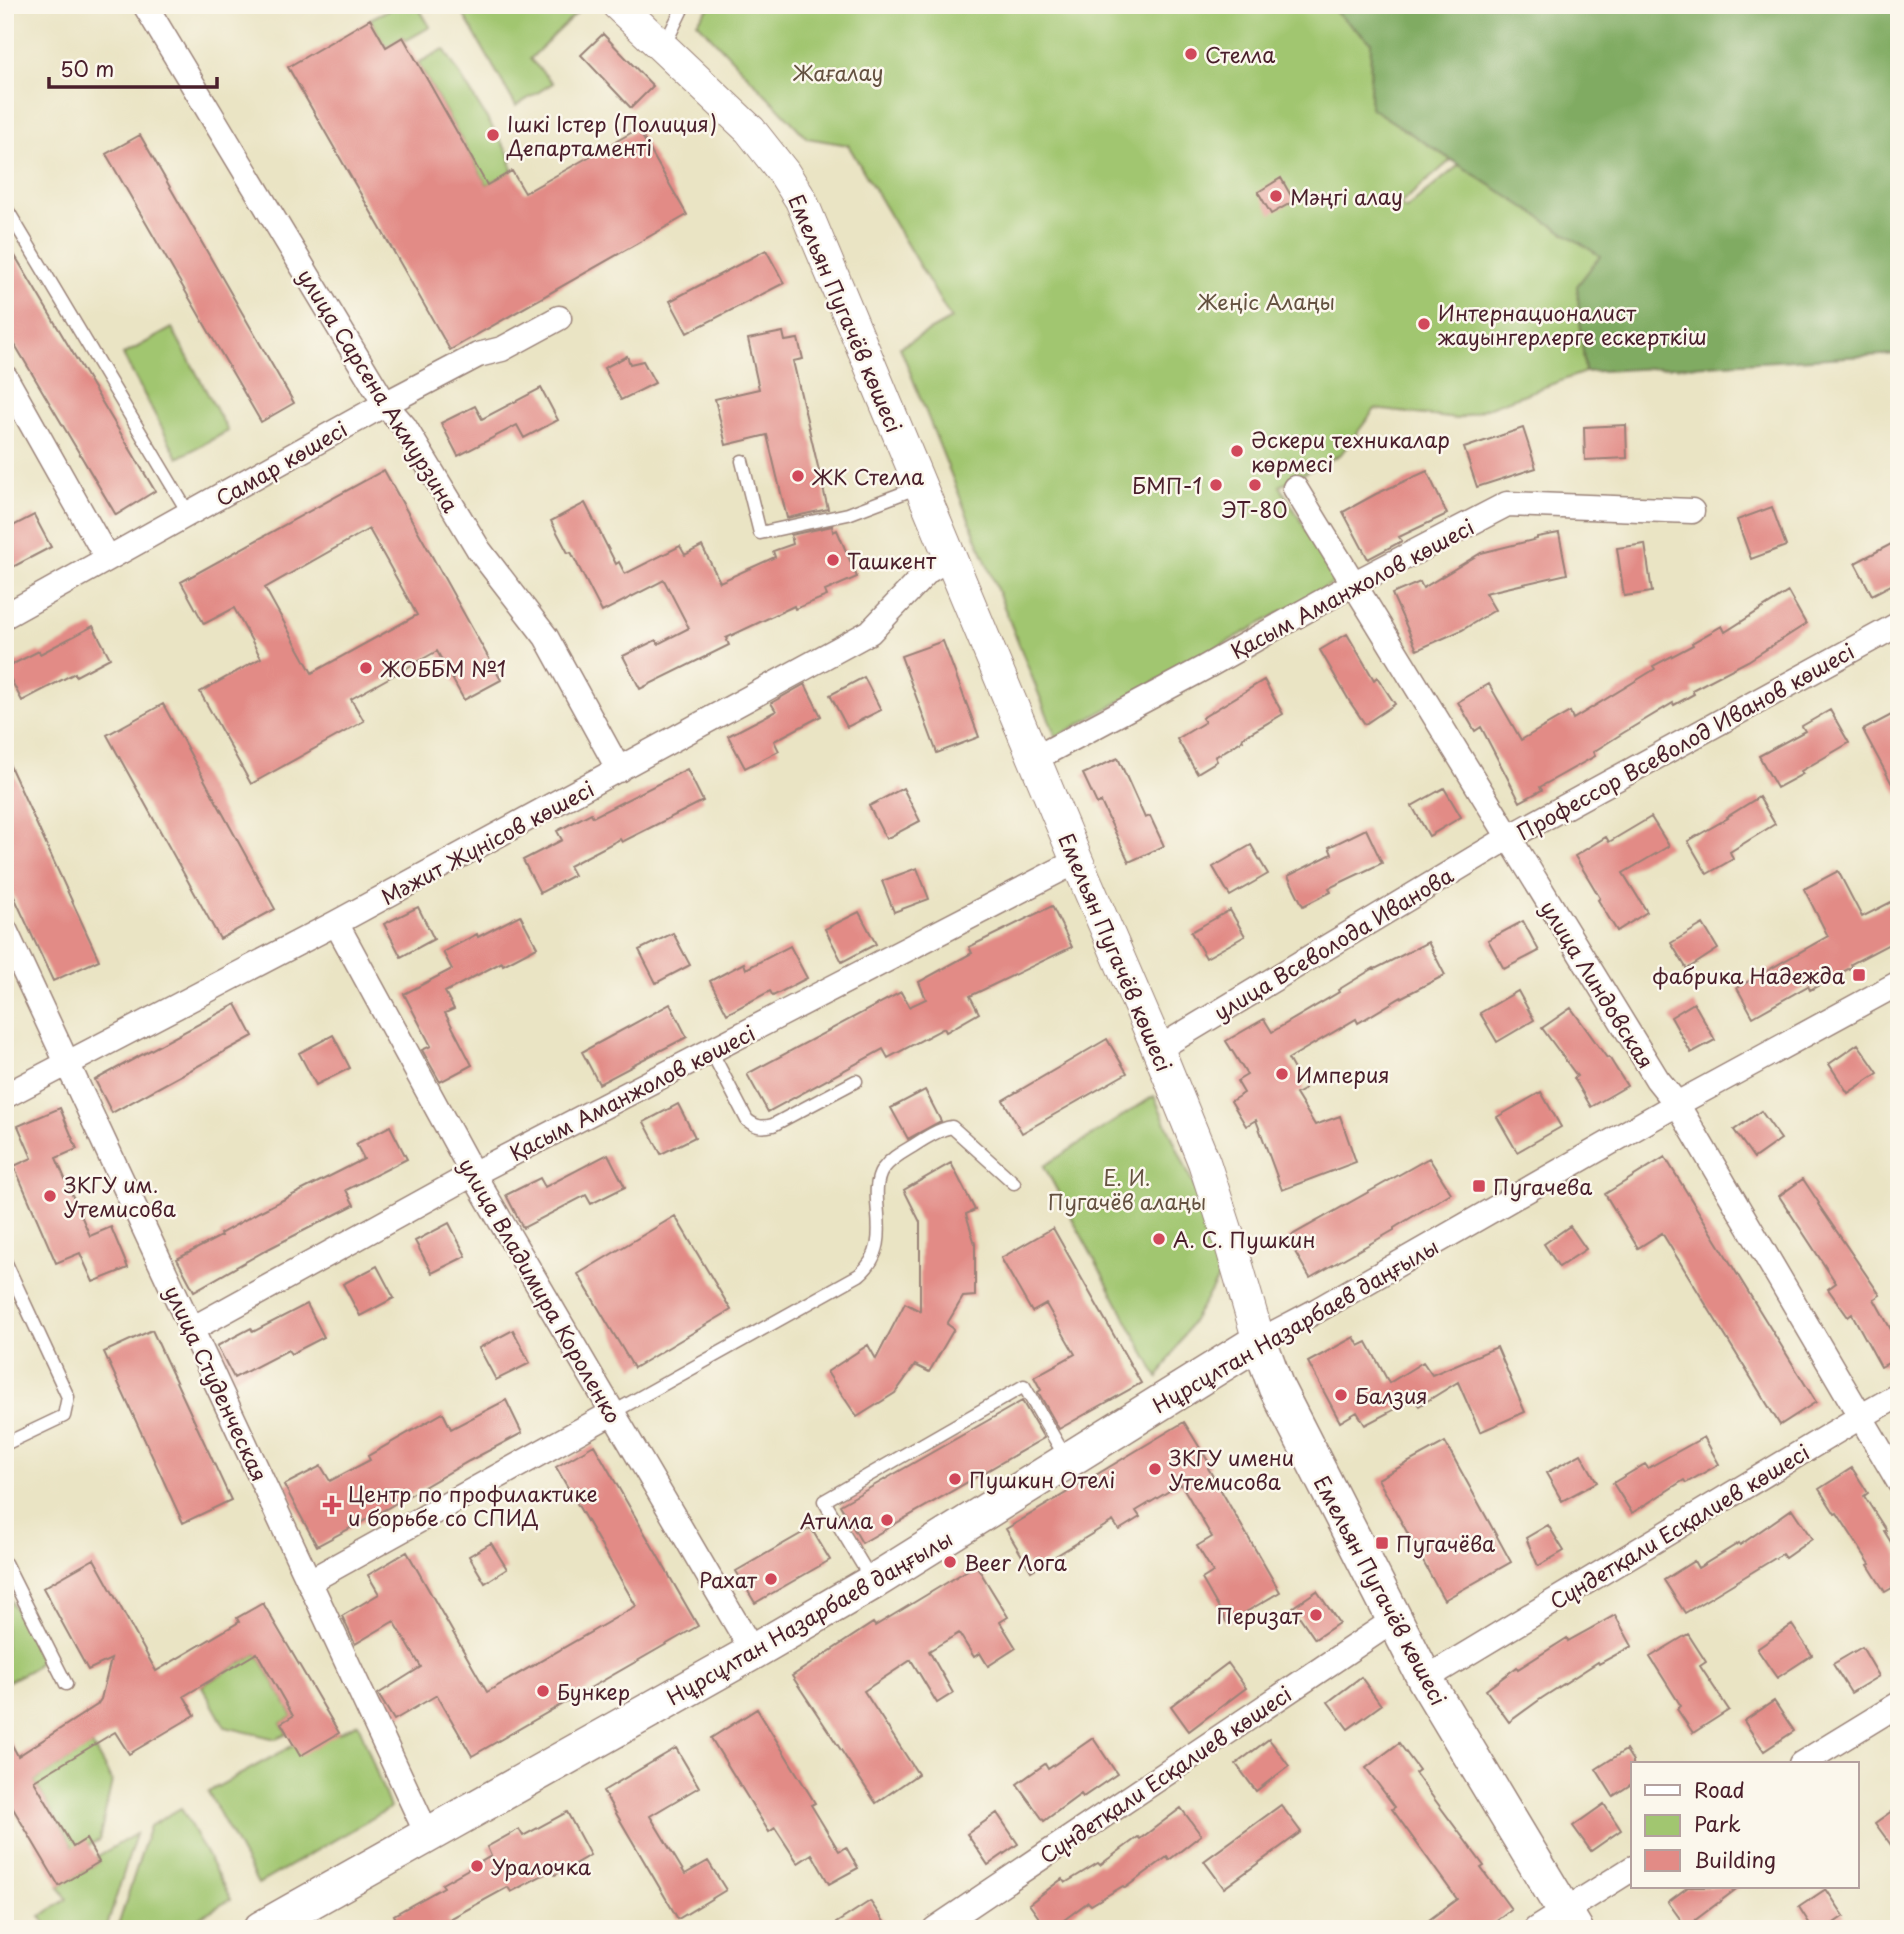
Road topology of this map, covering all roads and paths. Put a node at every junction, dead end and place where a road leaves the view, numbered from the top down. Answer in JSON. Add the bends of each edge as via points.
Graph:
{"nodes":[{"id":1,"x":145,"y":5,"type":"edge"},
{"id":2,"x":618,"y":5,"type":"edge"},
{"id":3,"x":684,"y":5,"type":"edge"},
{"id":4,"x":663,"y":48,"type":"junction"},
{"id":5,"x":5,"y":206,"type":"edge"},
{"id":6,"x":559,"y":318,"type":"dead end"},
{"id":7,"x":5,"y":377,"type":"edge"},
{"id":8,"x":385,"y":404,"type":"junction"},
{"id":9,"x":742,"y":461,"type":"dead end"},
{"id":10,"x":919,"y":487,"type":"junction"},
{"id":11,"x":1295,"y":488,"type":"dead end"},
{"id":12,"x":1692,"y":511,"type":"dead end"},
{"id":13,"x":189,"y":514,"type":"junction"},
{"id":14,"x":107,"y":558,"type":"junction"},
{"id":15,"x":949,"y":558,"type":"junction"},
{"id":16,"x":1355,"y":583,"type":"junction"},
{"id":17,"x":5,"y":616,"type":"edge"},
{"id":18,"x":1899,"y":624,"type":"edge"},
{"id":19,"x":1034,"y":759,"type":"junction"},
{"id":20,"x":620,"y":770,"type":"junction"},
{"id":21,"x":1508,"y":838,"type":"junction"},
{"id":22,"x":1077,"y":861,"type":"junction"},
{"id":23,"x":336,"y":923,"type":"junction"},
{"id":24,"x":5,"y":930,"type":"edge"},
{"id":25,"x":1896,"y":991,"type":"edge"},
{"id":26,"x":1158,"y":1049,"type":"junction"},
{"id":27,"x":711,"y":1051,"type":"junction"},
{"id":28,"x":68,"y":1065,"type":"junction"},
{"id":29,"x":856,"y":1081,"type":"dead end"},
{"id":30,"x":5,"y":1097,"type":"edge"},
{"id":31,"x":1677,"y":1104,"type":"junction"},
{"id":32,"x":473,"y":1174,"type":"junction"},
{"id":33,"x":1014,"y":1183,"type":"dead end"},
{"id":34,"x":5,"y":1261,"type":"edge"},
{"id":35,"x":192,"y":1329,"type":"junction"},
{"id":36,"x":1259,"y":1341,"type":"junction"},
{"id":37,"x":1899,"y":1395,"type":"edge"},
{"id":38,"x":612,"y":1413,"type":"junction"},
{"id":39,"x":1860,"y":1417,"type":"junction"},
{"id":40,"x":5,"y":1444,"type":"edge"},
{"id":41,"x":1068,"y":1462,"type":"junction"},
{"id":42,"x":1899,"y":1482,"type":"edge"},
{"id":43,"x":5,"y":1563,"type":"edge"},
{"id":44,"x":310,"y":1581,"type":"junction"},
{"id":45,"x":873,"y":1582,"type":"junction"},
{"id":46,"x":1394,"y":1620,"type":"junction"},
{"id":47,"x":753,"y":1652,"type":"junction"},
{"id":48,"x":1425,"y":1679,"type":"junction"},
{"id":49,"x":66,"y":1684,"type":"dead end"},
{"id":50,"x":1899,"y":1704,"type":"edge"},
{"id":51,"x":1804,"y":1762,"type":"edge"},
{"id":52,"x":428,"y":1836,"type":"junction"},
{"id":53,"x":1631,"y":1869,"type":"edge"},
{"id":54,"x":1558,"y":1923,"type":"edge"},
{"id":55,"x":261,"y":1929,"type":"edge"},
{"id":56,"x":936,"y":1929,"type":"edge"}],
"edges":[{"from":1,"to":8,"type":"street","name":"улица Сарсена Акмурзина"},
{"from":2,"to":4,"type":"street","name":"Емельян Пугачёв көшесі"},
{"from":3,"to":4,"type":"lane"},
{"from":4,"to":10,"type":"street","name":"Емельян Пугачёв көшесі","via":[[750,130],[801,200]]},
{"from":5,"to":13,"type":"lane"},
{"from":6,"to":8,"type":"street","name":"Самар көшесі"},
{"from":7,"to":14,"type":"street"},
{"from":8,"to":13,"type":"street","name":"Самар көшесі"},
{"from":8,"to":20,"type":"street","name":"улица Сарсена Акмурзина","via":[[404,426],[479,550],[546,637]]},
{"from":9,"to":10,"type":"lane","via":[[760,533],[848,514]]},
{"from":10,"to":15,"type":"street","name":"Емельян Пугачёв көшесі"},
{"from":11,"to":16,"type":"street","name":"улица Линдовская"},
{"from":12,"to":16,"type":"street","name":"Қасым Аманжолов көшесі","via":[[1507,504]]},
{"from":13,"to":14,"type":"street","name":"Самар көшесі"},
{"from":14,"to":17,"type":"street","name":"Самар көшесі"},
{"from":15,"to":19,"type":"street","name":"Емельян Пугачёв көшесі"},
{"from":15,"to":20,"type":"street","name":"Мәжит Жүнісов көшесі","via":[[928,571],[870,632]]},
{"from":16,"to":19,"type":"street","name":"Қасым Аманжолов көшесі"},
{"from":16,"to":21,"type":"street","name":"улица Линдовская"},
{"from":18,"to":21,"type":"street","name":"Профессор Всеволод Иванов көшесі"},
{"from":19,"to":22,"type":"street","name":"Емельян Пугачёв көшесі"},
{"from":20,"to":23,"type":"street","name":"Мәжит Жүнісов көшесі"},
{"from":21,"to":26,"type":"street","name":"улица Всеволода Иванова"},
{"from":21,"to":31,"type":"street","name":"улица Линдовская"},
{"from":22,"to":26,"type":"street","name":"Емельян Пугачёв көшесі"},
{"from":22,"to":27,"type":"street","name":"Қасым Аманжолов көшесі"},
{"from":23,"to":28,"type":"street","name":"Мәжит Жүнісов көшесі"},
{"from":23,"to":32,"type":"street","name":"улица Владимира Короленко"},
{"from":24,"to":28,"type":"street","name":"улица Студенческая"},
{"from":25,"to":31,"type":"street","name":"Нұрсұлтан Назарбаев даңғылы"},
{"from":26,"to":36,"type":"street","name":"Емельян Пугачёв көшесі","via":[[1204,1162]]},
{"from":27,"to":29,"type":"lane","via":[[747,1120],[763,1128]]},
{"from":27,"to":32,"type":"street","name":"Қасым Аманжолов көшесі"},
{"from":28,"to":30,"type":"street","name":"Мәжит Жүнісов көшесі"},
{"from":28,"to":35,"type":"street","name":"улица Студенческая"},
{"from":31,"to":36,"type":"street","name":"Нұрсұлтан Назарбаев даңғылы"},
{"from":31,"to":39,"type":"street","name":"улица Линдовская"},
{"from":32,"to":35,"type":"street","name":"Қасым Аманжолов көшесі"},
{"from":32,"to":38,"type":"street","name":"улица Владимира Короленко"},
{"from":33,"to":38,"type":"lane","via":[[952,1127],[920,1141],[883,1170],[878,1186],[880,1232],[868,1268]]},
{"from":34,"to":40,"type":"lane","via":[[68,1397],[64,1416]]},
{"from":35,"to":44,"type":"street","name":"улица Студенческая"},
{"from":36,"to":41,"type":"main road","name":"Нұрсұлтан Назарбаев даңғылы"},
{"from":36,"to":46,"type":"main road","name":"Емельян Пугачёв көшесі","via":[[1276,1387]]},
{"from":37,"to":39,"type":"street","name":"Сүндетқали Есқалиев көшесі"},
{"from":38,"to":44,"type":"street"},
{"from":38,"to":47,"type":"street","name":"улица Владимира Короленко"},
{"from":39,"to":42,"type":"street","name":"улица Линдовская"},
{"from":39,"to":48,"type":"street","name":"Сүндетқали Есқалиев көшесі"},
{"from":41,"to":45,"type":"main road","name":"Нұрсұлтан Назарбаев даңғылы"},
{"from":41,"to":45,"type":"lane","via":[[1024,1386],[824,1500]]},
{"from":43,"to":49,"type":"lane"},
{"from":44,"to":52,"type":"street","name":"улица Студенческая"},
{"from":45,"to":47,"type":"main road","name":"Нұрсұлтан Назарбаев даңғылы"},
{"from":46,"to":48,"type":"main road","name":"Емельян Пугачёв көшесі"},
{"from":46,"to":56,"type":"street","name":"Сүндетқали Есқалиев көшесі"},
{"from":47,"to":52,"type":"main road","name":"Нұрсұлтан Назарбаев даңғылы"},
{"from":48,"to":54,"type":"main road","name":"Емельян Пугачёв көшесі"},
{"from":50,"to":51,"type":"street"},
{"from":52,"to":55,"type":"main road","name":"Нұрсұлтан Назарбаев даңғылы"},
{"from":53,"to":54,"type":"street"}]}
